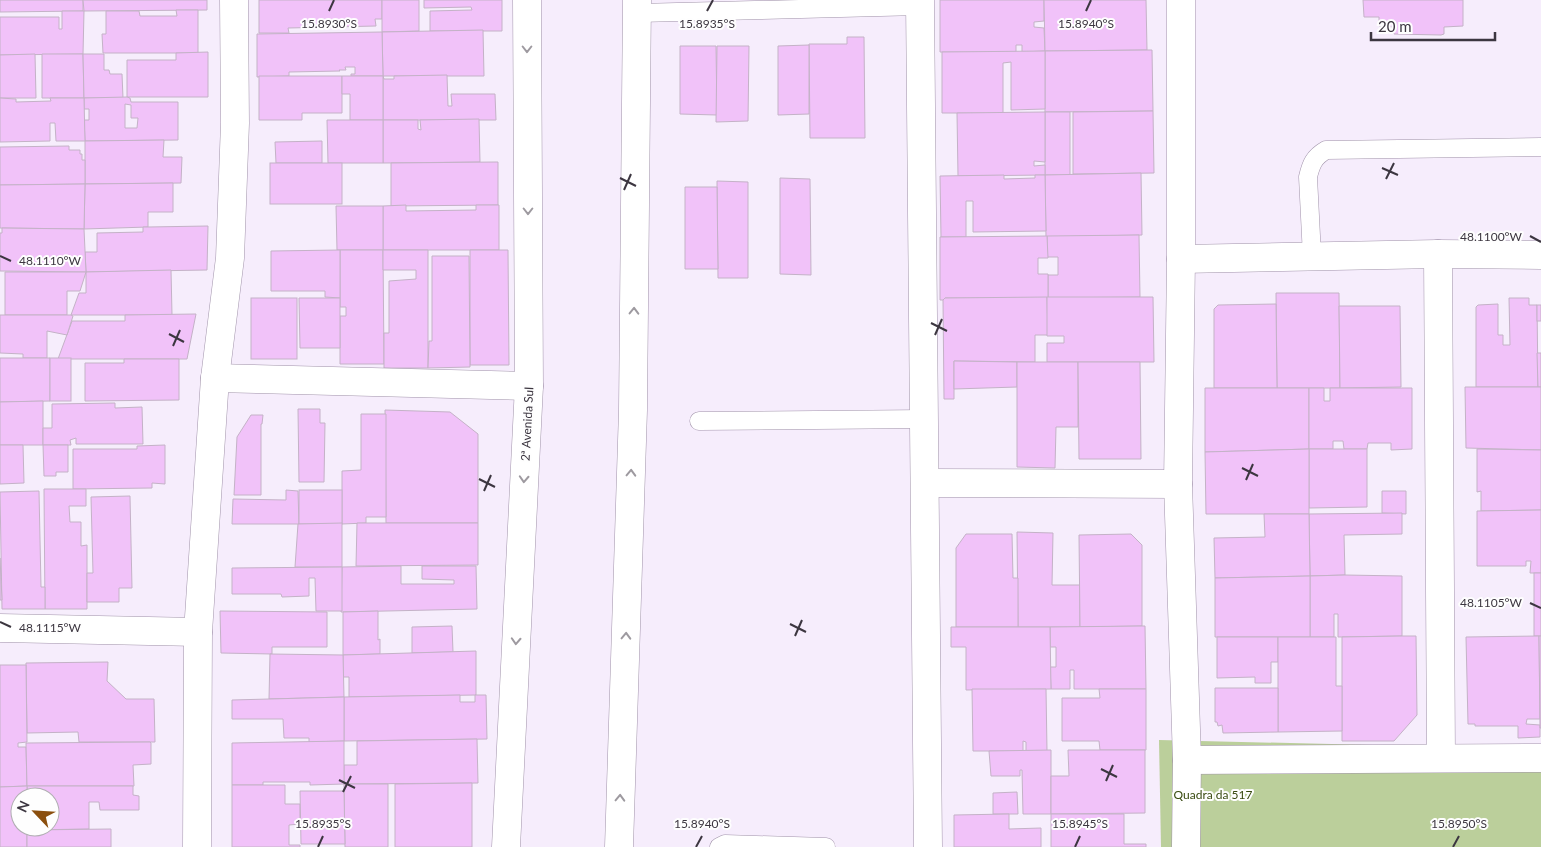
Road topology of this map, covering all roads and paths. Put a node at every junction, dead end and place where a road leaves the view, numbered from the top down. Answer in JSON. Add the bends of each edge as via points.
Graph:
{"nodes":[{"id":1,"x":234,"y":0,"type":"edge"},
{"id":2,"x":527,"y":0,"type":"edge"},
{"id":3,"x":1181,"y":0,"type":"edge"},
{"id":4,"x":920,"y":3,"type":"edge"},
{"id":5,"x":828,"y":4,"type":"edge"},
{"id":6,"x":694,"y":6,"type":"edge"},
{"id":7,"x":638,"y":7,"type":"edge"},
{"id":8,"x":1541,"y":147,"type":"edge"},
{"id":9,"x":1438,"y":254,"type":"junction"},
{"id":10,"x":1541,"y":255,"type":"edge"},
{"id":11,"x":1312,"y":256,"type":"junction"},
{"id":12,"x":1181,"y":259,"type":"junction"},
{"id":13,"x":215,"y":378,"type":"junction"},
{"id":14,"x":529,"y":386,"type":"junction"},
{"id":15,"x":925,"y":419,"type":"junction"},
{"id":16,"x":699,"y":421,"type":"dead end"},
{"id":17,"x":925,"y":483,"type":"junction"},
{"id":18,"x":1178,"y":484,"type":"junction"},
{"id":19,"x":0,"y":628,"type":"edge"},
{"id":20,"x":198,"y":632,"type":"junction"},
{"id":21,"x":1441,"y":758,"type":"junction"},
{"id":22,"x":1541,"y":758,"type":"edge"},
{"id":23,"x":1186,"y":760,"type":"junction"},
{"id":24,"x":197,"y":847,"type":"edge"},
{"id":25,"x":506,"y":847,"type":"edge"},
{"id":26,"x":619,"y":847,"type":"edge"},
{"id":27,"x":718,"y":847,"type":"edge"},
{"id":28,"x":826,"y":847,"type":"edge"},
{"id":29,"x":928,"y":847,"type":"edge"},
{"id":30,"x":1186,"y":847,"type":"edge"}],
"edges":[{"from":1,"to":13,"type":"street","via":[[230,258]]},
{"from":2,"to":14,"type":"street","name":"2ᵃ Avenida Sul","one_way":true},
{"from":3,"to":12,"type":"street"},
{"from":4,"to":5,"type":"lane"},
{"from":4,"to":15,"type":"street"},
{"from":5,"to":6,"type":"lane"},
{"from":6,"to":7,"type":"lane"},
{"from":26,"to":7,"type":"street","one_way":true,"via":[[633,410]]},
{"from":8,"to":11,"type":"lane","via":[[1326,150],[1311,165],[1308,177]]},
{"from":9,"to":10,"type":"street"},
{"from":9,"to":11,"type":"street"},
{"from":9,"to":21,"type":"street"},
{"from":11,"to":12,"type":"street"},
{"from":12,"to":18,"type":"street"},
{"from":13,"to":14,"type":"street"},
{"from":13,"to":20,"type":"street"},
{"from":14,"to":25,"type":"street","name":"2ᵃ Avenida Sul","one_way":true},
{"from":15,"to":16,"type":"lane"},
{"from":15,"to":17,"type":"street"},
{"from":17,"to":18,"type":"street"},
{"from":17,"to":29,"type":"street"},
{"from":18,"to":23,"type":"street"},
{"from":19,"to":20,"type":"street"},
{"from":20,"to":24,"type":"street"},
{"from":21,"to":22,"type":"street"},
{"from":21,"to":23,"type":"street"},
{"from":23,"to":30,"type":"street"},
{"from":27,"to":28,"type":"lane","via":[[725,844]]}]}
